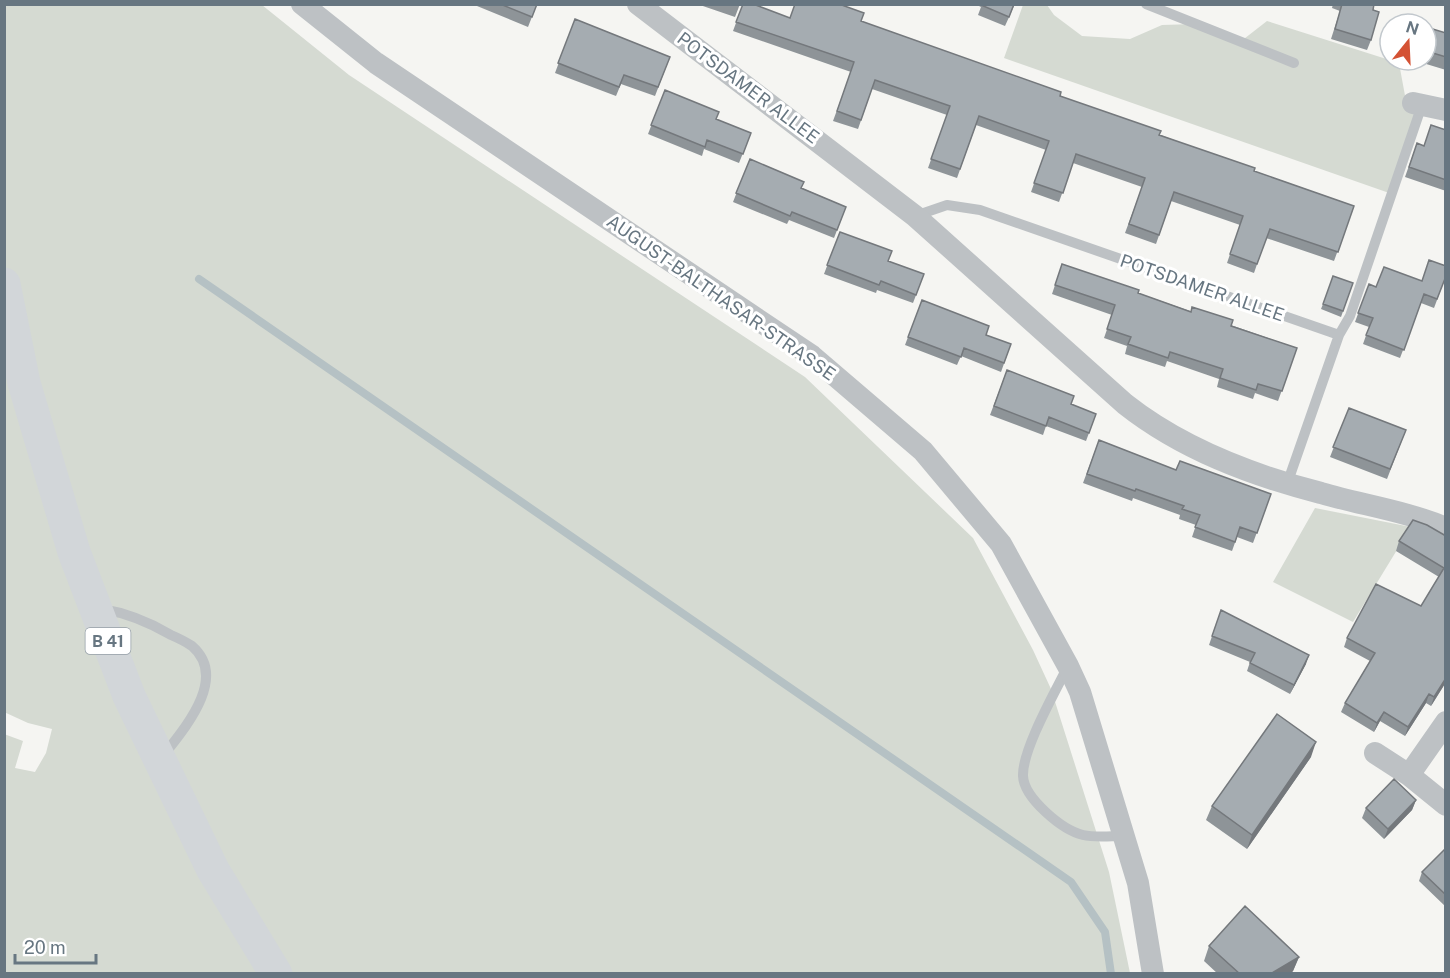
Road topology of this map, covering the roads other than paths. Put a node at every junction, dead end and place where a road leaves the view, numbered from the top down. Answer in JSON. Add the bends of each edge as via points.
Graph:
{"nodes":[{"id":1,"x":302,"y":4,"type":"edge"},
{"id":2,"x":638,"y":4,"type":"edge"},
{"id":3,"x":1146,"y":4,"type":"edge"},
{"id":4,"x":1294,"y":63,"type":"dead end"},
{"id":5,"x":1418,"y":104,"type":"joint"},
{"id":6,"x":1446,"y":110,"type":"edge"},
{"id":7,"x":915,"y":216,"type":"junction"},
{"id":8,"x":4,"y":284,"type":"edge"},
{"id":9,"x":1339,"y":335,"type":"junction"},
{"id":10,"x":1287,"y":484,"type":"junction"},
{"id":11,"x":1446,"y":528,"type":"edge"},
{"id":12,"x":96,"y":608,"type":"junction"},
{"id":13,"x":1068,"y":666,"type":"junction"},
{"id":14,"x":1446,"y":722,"type":"edge"},
{"id":15,"x":1375,"y":753,"type":"dead end"},
{"id":16,"x":159,"y":760,"type":"junction"},
{"id":17,"x":1409,"y":775,"type":"junction"},
{"id":18,"x":1446,"y":805,"type":"edge"},
{"id":19,"x":1124,"y":836,"type":"junction"},
{"id":20,"x":276,"y":974,"type":"edge"},
{"id":21,"x":1153,"y":974,"type":"edge"}],
"edges":[{"from":1,"to":13,"type":"street","name":"AUGUST-BALTHASAR-STRASSE","via":[[376,63],[812,356],[923,451],[1001,544]]},
{"from":2,"to":7,"type":"street","name":"POTSDAMER ALLEE"},
{"from":3,"to":4,"type":"lane"},
{"from":5,"to":6,"type":"street"},
{"from":5,"to":9,"type":"lane","via":[[1350,316]]},
{"from":7,"to":9,"type":"lane","name":"POTSDAMER ALLEE","via":[[946,205],[980,210]]},
{"from":7,"to":10,"type":"street","name":"POTSDAMER ALLEE","via":[[1148,421],[1180,441]]},
{"from":8,"to":12,"type":"highway","number":"B 41","via":[[24,383],[74,552]]},
{"from":9,"to":10,"type":"lane"},
{"from":10,"to":11,"type":"street","name":"POTSDAMER ALLEE","via":[[1387,508]]},
{"from":12,"to":16,"type":"highway","number":"B 41","via":[[129,696]]},
{"from":12,"to":16,"type":"lane","via":[[127,613],[165,631],[193,647],[205,665],[207,681],[194,717]]},
{"from":13,"to":19,"type":"street","name":"AUGUST-BALTHASAR-STRASSE"},
{"from":13,"to":19,"type":"lane","via":[[1030,745],[1023,777],[1034,801],[1058,824],[1083,835]]},
{"from":14,"to":17,"type":"street"},
{"from":15,"to":17,"type":"street"},
{"from":16,"to":20,"type":"highway","number":"B 41","via":[[213,870]]},
{"from":17,"to":18,"type":"street"},
{"from":19,"to":21,"type":"street","name":"AUGUST-BALTHASAR-STRASSE","via":[[1138,883]]}]}
